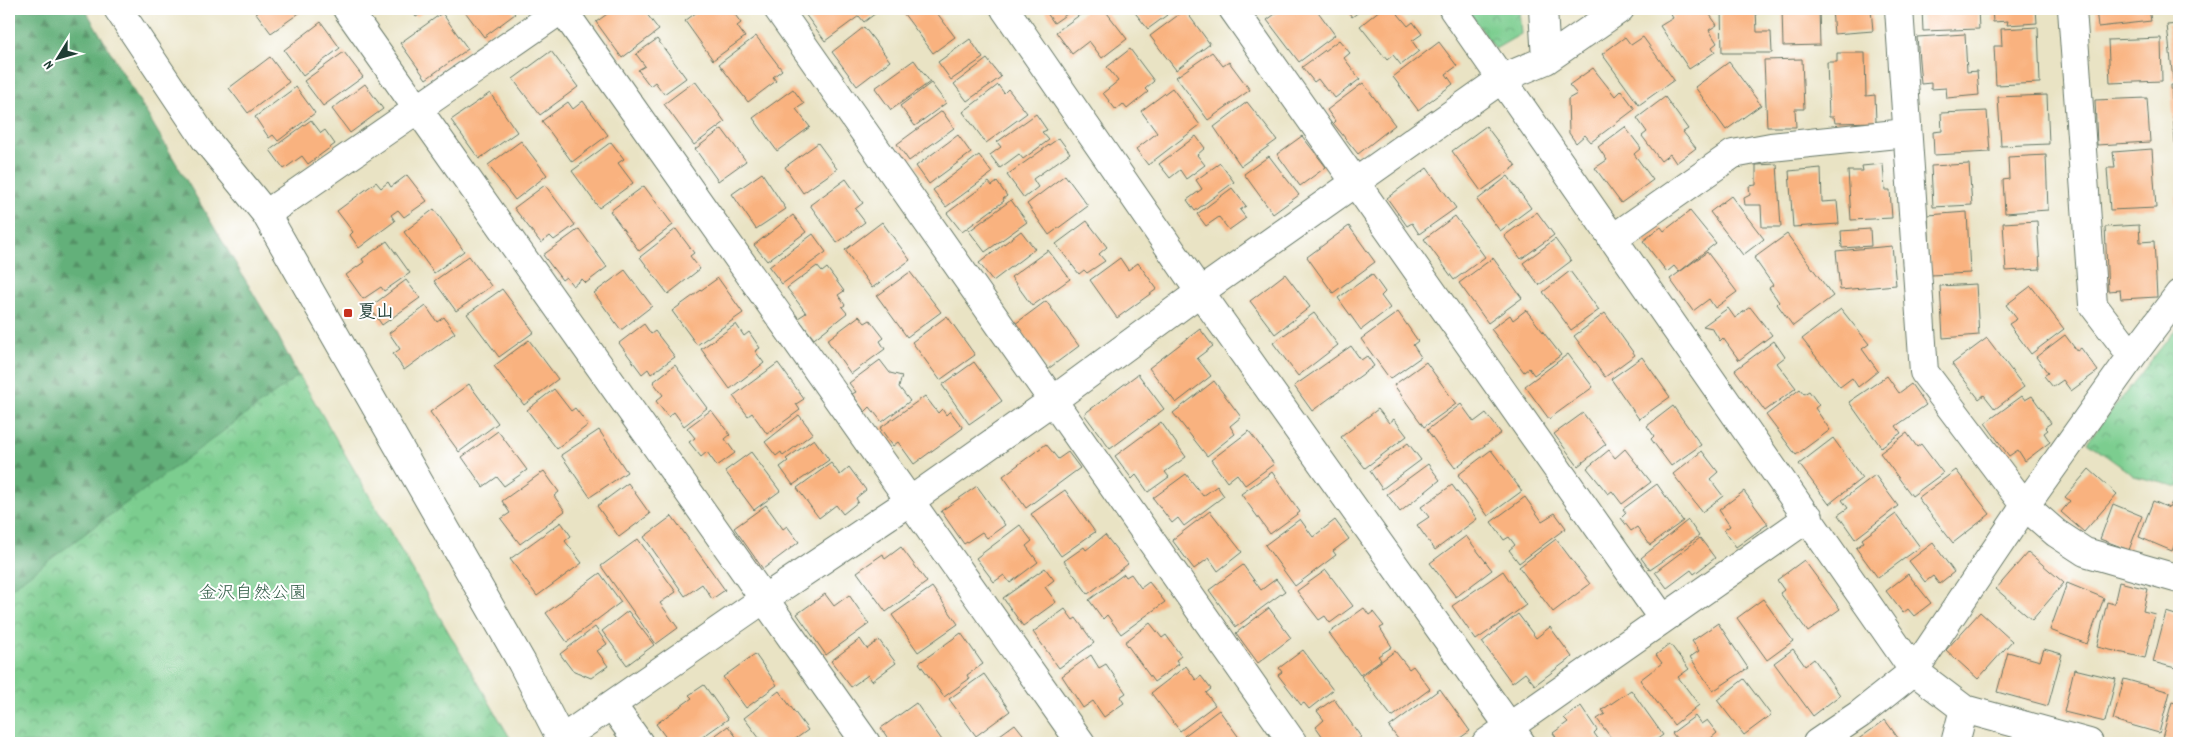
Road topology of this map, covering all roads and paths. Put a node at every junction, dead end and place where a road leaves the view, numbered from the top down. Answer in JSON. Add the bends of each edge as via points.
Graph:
{"nodes":[{"id":1,"x":118,"y":9,"type":"edge"},
{"id":2,"x":347,"y":9,"type":"edge"},
{"id":3,"x":562,"y":9,"type":"edge"},
{"id":4,"x":778,"y":9,"type":"edge"},
{"id":5,"x":1005,"y":9,"type":"edge"},
{"id":6,"x":1233,"y":9,"type":"edge"},
{"id":7,"x":1453,"y":9,"type":"edge"},
{"id":8,"x":1543,"y":9,"type":"edge"},
{"id":9,"x":1620,"y":9,"type":"edge"},
{"id":10,"x":1899,"y":9,"type":"edge"},
{"id":11,"x":2072,"y":9,"type":"edge"},
{"id":12,"x":1546,"y":60,"type":"junction"},
{"id":13,"x":1503,"y":78,"type":"junction"},
{"id":14,"x":417,"y":109,"type":"junction"},
{"id":15,"x":1906,"y":133,"type":"junction"},
{"id":16,"x":1356,"y":183,"type":"junction"},
{"id":17,"x":266,"y":214,"type":"junction"},
{"id":18,"x":1612,"y":239,"type":"junction"},
{"id":19,"x":1200,"y":292,"type":"junction"},
{"id":20,"x":2179,"y":294,"type":"edge"},
{"id":21,"x":2132,"y":356,"type":"junction"},
{"id":22,"x":1052,"y":401,"type":"junction"},
{"id":23,"x":910,"y":501,"type":"junction"},
{"id":24,"x":2024,"y":506,"type":"junction"},
{"id":25,"x":1809,"y":518,"type":"junction"},
{"id":26,"x":2179,"y":579,"type":"edge"},
{"id":27,"x":764,"y":599,"type":"junction"},
{"id":28,"x":1663,"y":619,"type":"junction"},
{"id":29,"x":1914,"y":672,"type":"junction"},
{"id":30,"x":612,"y":705,"type":"junction"},
{"id":31,"x":1964,"y":709,"type":"junction"},
{"id":32,"x":1515,"y":735,"type":"edge"},
{"id":33,"x":563,"y":741,"type":"edge"},
{"id":34,"x":639,"y":743,"type":"edge"},
{"id":35,"x":866,"y":743,"type":"edge"},
{"id":36,"x":1081,"y":743,"type":"edge"},
{"id":37,"x":1293,"y":743,"type":"edge"},
{"id":38,"x":1486,"y":743,"type":"edge"},
{"id":39,"x":1817,"y":743,"type":"edge"},
{"id":40,"x":1955,"y":743,"type":"edge"},
{"id":41,"x":2089,"y":743,"type":"edge"}],
"edges":[{"from":1,"to":17,"type":"street","via":[[205,139]]},
{"from":2,"to":14,"type":"street"},
{"from":3,"to":14,"type":"street"},
{"from":3,"to":23,"type":"street"},
{"from":4,"to":22,"type":"street"},
{"from":5,"to":19,"type":"street"},
{"from":6,"to":16,"type":"street"},
{"from":7,"to":13,"type":"street"},
{"from":8,"to":12,"type":"street"},
{"from":9,"to":12,"type":"street"},
{"from":10,"to":15,"type":"street"},
{"from":11,"to":21,"type":"street","via":[[2093,305]]},
{"from":12,"to":13,"type":"street"},
{"from":13,"to":16,"type":"street"},
{"from":13,"to":18,"type":"street"},
{"from":14,"to":17,"type":"street"},
{"from":14,"to":27,"type":"street"},
{"from":15,"to":18,"type":"street","via":[[1771,146],[1732,154]]},
{"from":15,"to":24,"type":"street","via":[[1924,372]]},
{"from":16,"to":19,"type":"street"},
{"from":16,"to":28,"type":"street"},
{"from":17,"to":33,"type":"street","via":[[512,645]]},
{"from":18,"to":25,"type":"street"},
{"from":19,"to":22,"type":"street"},
{"from":19,"to":32,"type":"street"},
{"from":20,"to":21,"type":"street"},
{"from":21,"to":24,"type":"street"},
{"from":22,"to":23,"type":"street"},
{"from":22,"to":37,"type":"street"},
{"from":23,"to":27,"type":"street"},
{"from":23,"to":36,"type":"street"},
{"from":24,"to":26,"type":"street","via":[[2085,552]]},
{"from":24,"to":29,"type":"street"},
{"from":25,"to":28,"type":"street"},
{"from":25,"to":29,"type":"street"},
{"from":27,"to":30,"type":"street"},
{"from":27,"to":35,"type":"street"},
{"from":28,"to":32,"type":"street"},
{"from":29,"to":31,"type":"street"},
{"from":29,"to":39,"type":"street"},
{"from":30,"to":33,"type":"street"},
{"from":30,"to":34,"type":"street"},
{"from":31,"to":40,"type":"street"},
{"from":31,"to":41,"type":"street"},
{"from":32,"to":38,"type":"street"}]}
